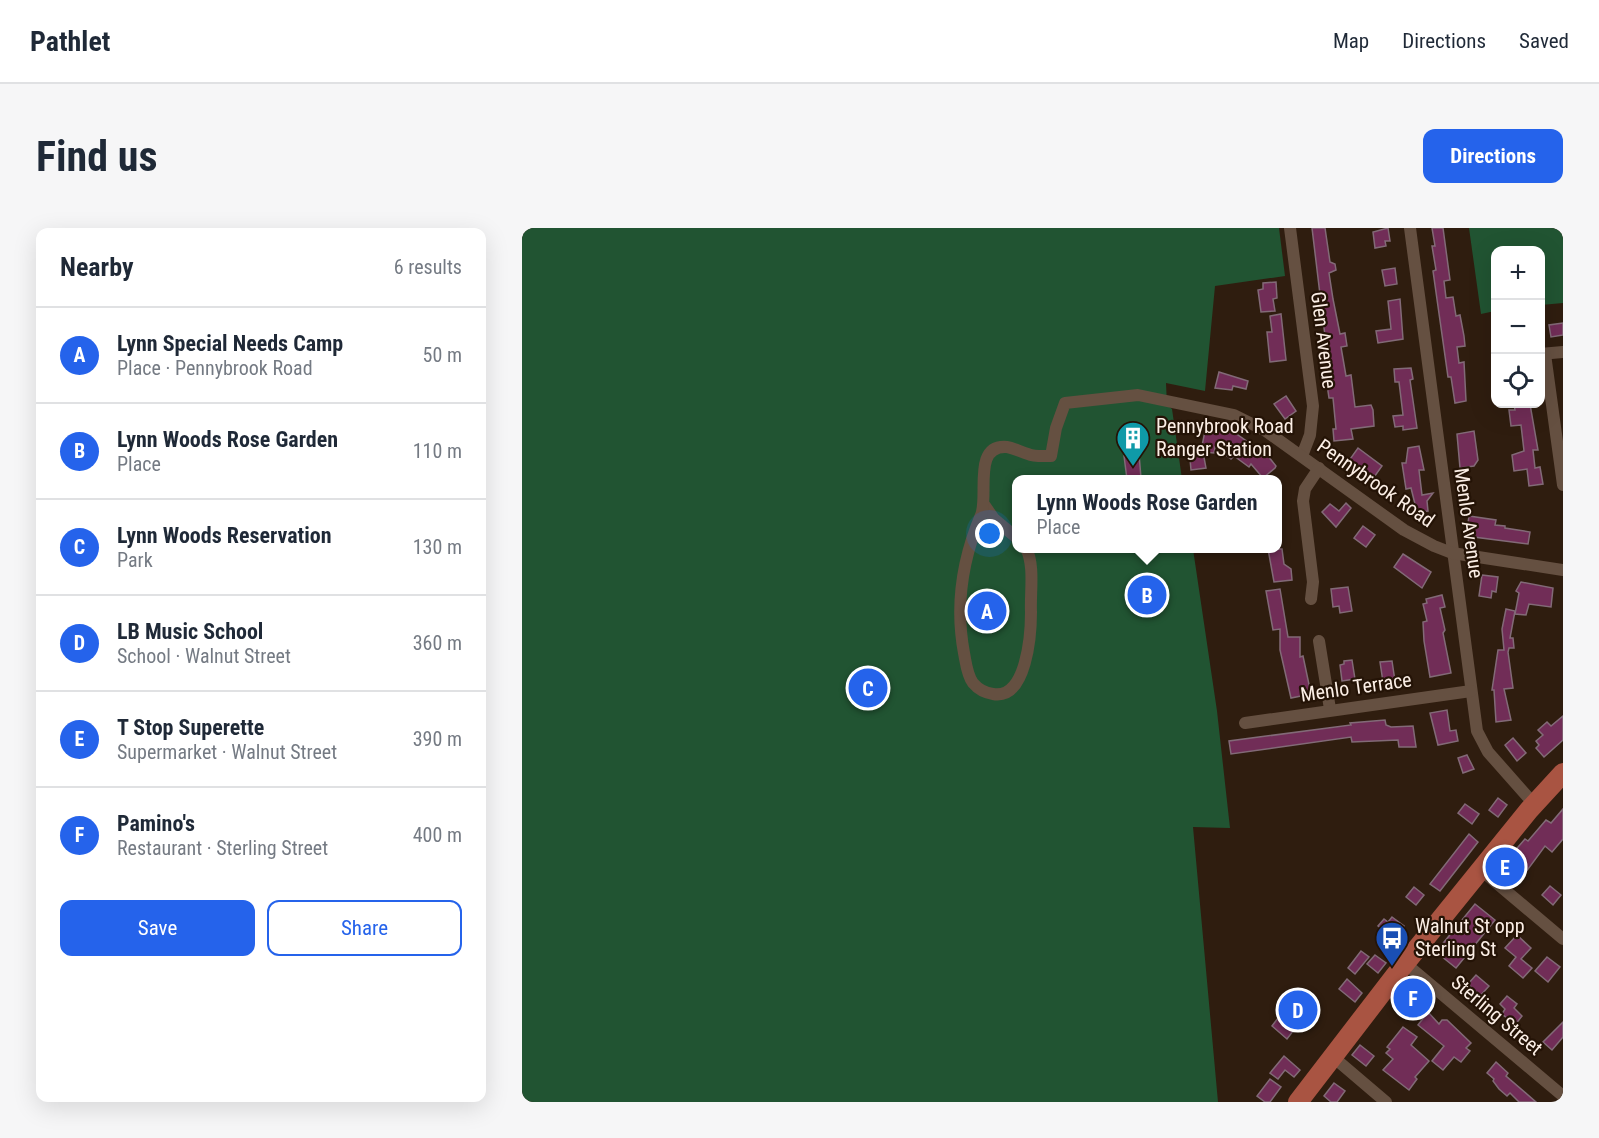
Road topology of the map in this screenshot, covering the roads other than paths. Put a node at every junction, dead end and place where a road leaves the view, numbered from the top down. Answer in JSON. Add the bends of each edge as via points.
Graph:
{"nodes":[{"id":1,"x":1290,"y":228,"type":"edge"},
{"id":2,"x":1410,"y":228,"type":"edge"},
{"id":3,"x":1563,"y":352,"type":"edge"},
{"id":4,"x":1545,"y":354,"type":"edge"},
{"id":5,"x":1545,"y":367,"type":"edge"},
{"id":6,"x":1302,"y":456,"type":"junction"},
{"id":7,"x":1319,"y":468,"type":"junction"},
{"id":8,"x":1563,"y":485,"type":"edge"},
{"id":9,"x":985,"y":506,"type":"junction"},
{"id":10,"x":1012,"y":533,"type":"edge"},
{"id":11,"x":1027,"y":553,"type":"edge"},
{"id":12,"x":1452,"y":553,"type":"junction"},
{"id":13,"x":1563,"y":570,"type":"edge"},
{"id":14,"x":1311,"y":599,"type":"dead end"},
{"id":15,"x":1318,"y":641,"type":"dead end"},
{"id":16,"x":1471,"y":691,"type":"junction"},
{"id":17,"x":1330,"y":709,"type":"junction"},
{"id":18,"x":1245,"y":723,"type":"dead end"},
{"id":19,"x":1563,"y":773,"type":"edge"},
{"id":20,"x":1534,"y":804,"type":"junction"},
{"id":21,"x":1481,"y":870,"type":"junction"},
{"id":22,"x":1563,"y":939,"type":"edge"},
{"id":23,"x":1406,"y":964,"type":"junction"},
{"id":24,"x":1332,"y":1056,"type":"junction"},
{"id":25,"x":1563,"y":1096,"type":"edge"},
{"id":26,"x":1298,"y":1102,"type":"edge"},
{"id":27,"x":1386,"y":1102,"type":"edge"}],
"edges":[{"from":1,"to":6,"type":"street","name":"Glen Avenue","via":[[1313,406],[1310,435]]},
{"from":2,"to":12,"type":"street","name":"Menlo Avenue"},
{"from":3,"to":4,"type":"street"},
{"from":5,"to":8,"type":"street"},
{"from":6,"to":7,"type":"street","name":"Pennybrook Road"},
{"from":6,"to":9,"type":"street","name":"Pennybrook Road","via":[[1251,422],[1207,407],[1138,394],[1069,401],[1062,407],[1051,456],[1004,447],[990,453],[983,478]]},
{"from":7,"to":12,"type":"street","name":"Pennybrook Road","via":[[1410,534]]},
{"from":7,"to":14,"type":"street","via":[[1303,497],[1313,582]]},
{"from":9,"to":10,"type":"street"},
{"from":9,"to":11,"type":"street","name":"Pennybrook Road","via":[[971,540],[959,615],[969,677],[978,688],[993,694],[1013,687],[1028,652],[1031,625]]},
{"from":12,"to":13,"type":"street","name":"Pennybrook Road"},
{"from":12,"to":16,"type":"street","name":"Menlo Avenue"},
{"from":15,"to":17,"type":"street"},
{"from":16,"to":17,"type":"street","name":"Menlo Terrace"},
{"from":16,"to":20,"type":"street","name":"Menlo Avenue","via":[[1481,742]]},
{"from":17,"to":18,"type":"street","name":"Menlo Terrace"},
{"from":19,"to":20,"type":"main road"},
{"from":20,"to":21,"type":"main road"},
{"from":21,"to":22,"type":"street"},
{"from":21,"to":23,"type":"main road"},
{"from":23,"to":24,"type":"main road"},
{"from":23,"to":25,"type":"street","name":"Sterling Street"},
{"from":24,"to":26,"type":"main road"},
{"from":24,"to":27,"type":"street"}]}
